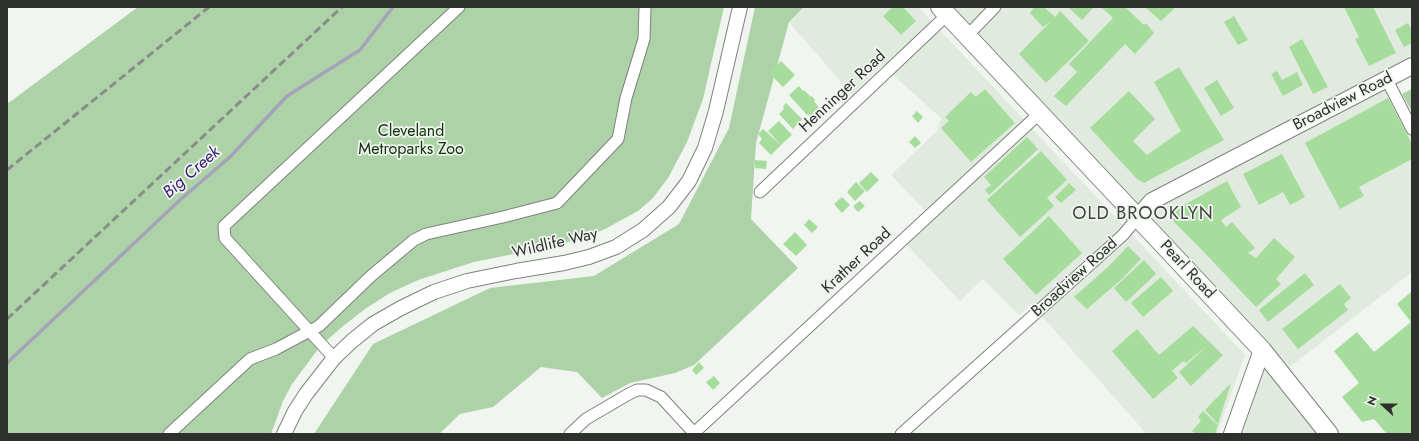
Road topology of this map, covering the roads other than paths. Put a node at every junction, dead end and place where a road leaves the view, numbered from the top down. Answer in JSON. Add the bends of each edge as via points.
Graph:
{"nodes":[{"id":1,"x":459,"y":7,"type":"edge"},
{"id":2,"x":645,"y":7,"type":"edge"},
{"id":3,"x":740,"y":7,"type":"edge"},
{"id":4,"x":995,"y":7,"type":"edge"},
{"id":5,"x":944,"y":11,"type":"edge"},
{"id":6,"x":967,"y":36,"type":"junction"},
{"id":7,"x":1412,"y":66,"type":"edge"},
{"id":8,"x":1387,"y":80,"type":"junction"},
{"id":9,"x":1040,"y":113,"type":"junction"},
{"id":10,"x":1412,"y":129,"type":"edge"},
{"id":11,"x":760,"y":192,"type":"dead end"},
{"id":12,"x":1138,"y":217,"type":"junction"},
{"id":13,"x":308,"y":331,"type":"junction"},
{"id":14,"x":1262,"y":350,"type":"junction"},
{"id":15,"x":334,"y":358,"type":"junction"},
{"id":16,"x":695,"y":433,"type":"edge"},
{"id":17,"x":169,"y":434,"type":"edge"},
{"id":18,"x":284,"y":434,"type":"edge"},
{"id":19,"x":570,"y":434,"type":"edge"},
{"id":20,"x":901,"y":434,"type":"edge"},
{"id":21,"x":1232,"y":434,"type":"edge"},
{"id":22,"x":1329,"y":434,"type":"edge"}],
"edges":[{"from":1,"to":13,"type":"street","via":[[224,226],[225,238]]},
{"from":2,"to":13,"type":"street","via":[[644,39],[626,98],[618,140],[557,203],[426,234],[414,240],[371,276],[319,326]]},
{"from":3,"to":15,"type":"street","name":"Wildlife Way","via":[[705,148],[689,181],[669,207],[644,230],[616,247],[589,257],[467,281],[434,292],[373,324]]},
{"from":4,"to":6,"type":"street"},
{"from":5,"to":6,"type":"main road","name":"Pearl Road"},
{"from":5,"to":11,"type":"street","name":"Henninger Road"},
{"from":6,"to":9,"type":"main road","name":"Pearl Road"},
{"from":7,"to":8,"type":"main road","name":"Broadview Road"},
{"from":8,"to":10,"type":"street"},
{"from":8,"to":12,"type":"main road","name":"Broadview Road","via":[[1152,201]]},
{"from":9,"to":12,"type":"main road","name":"Pearl Road"},
{"from":9,"to":16,"type":"street","name":"Krather Road"},
{"from":12,"to":14,"type":"main road","name":"Pearl Road"},
{"from":12,"to":20,"type":"street","name":"Broadview Road","via":[[1123,235]]},
{"from":13,"to":15,"type":"street"},
{"from":13,"to":17,"type":"street","via":[[276,349],[250,359]]},
{"from":14,"to":21,"type":"main road"},
{"from":14,"to":22,"type":"main road","name":"Pearl Road"},
{"from":15,"to":18,"type":"street","name":"Wildlife Way","via":[[306,394]]},
{"from":16,"to":19,"type":"street","via":[[661,397],[646,390],[637,390],[586,419]]}]}
